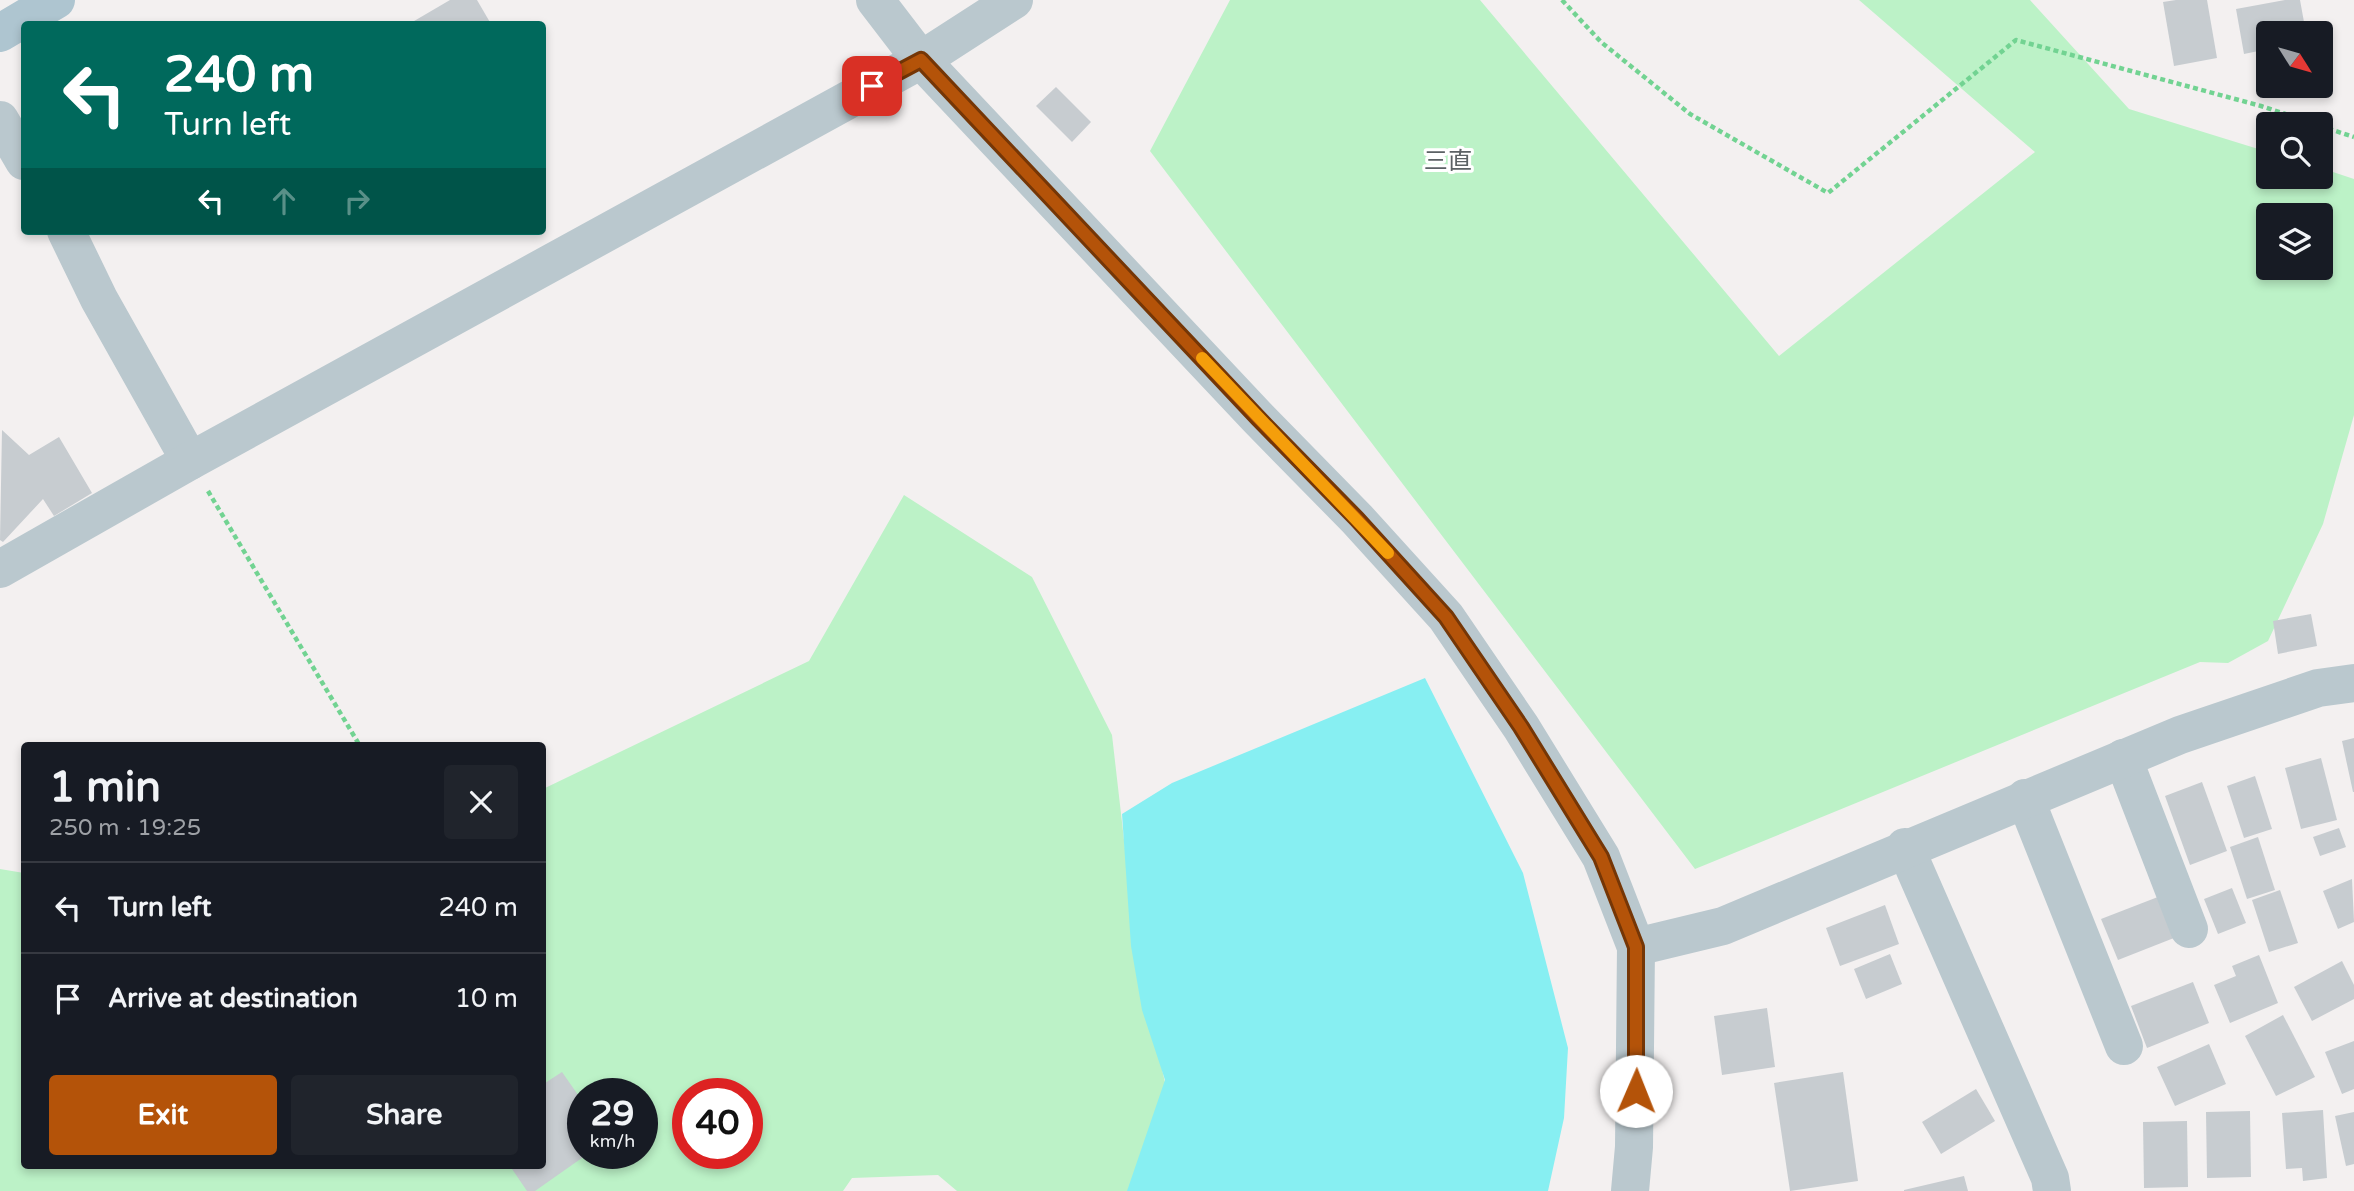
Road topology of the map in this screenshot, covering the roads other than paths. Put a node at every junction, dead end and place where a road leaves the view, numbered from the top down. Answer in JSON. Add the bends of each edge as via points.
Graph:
{"nodes":[{"id":1,"x":56,"y":0,"type":"edge"},
{"id":2,"x":875,"y":0,"type":"edge"},
{"id":3,"x":1014,"y":0,"type":"edge"},
{"id":4,"x":0,"y":33,"type":"edge"},
{"id":5,"x":921,"y":60,"type":"junction"},
{"id":6,"x":0,"y":120,"type":"edge"},
{"id":7,"x":21,"y":156,"type":"edge"},
{"id":8,"x":68,"y":235,"type":"edge"},
{"id":9,"x":190,"y":461,"type":"junction"},
{"id":10,"x":0,"y":569,"type":"edge"},
{"id":11,"x":2354,"y":684,"type":"edge"},
{"id":12,"x":2123,"y":758,"type":"junction"},
{"id":13,"x":2025,"y":798,"type":"junction"},
{"id":14,"x":1905,"y":847,"type":"junction"},
{"id":15,"x":2189,"y":929,"type":"dead end"},
{"id":16,"x":1636,"y":947,"type":"junction"},
{"id":17,"x":2124,"y":1046,"type":"dead end"},
{"id":18,"x":1630,"y":1191,"type":"edge"},
{"id":19,"x":2052,"y":1191,"type":"edge"}],
"edges":[{"from":1,"to":4,"type":"main road"},
{"from":2,"to":5,"type":"street"},
{"from":3,"to":5,"type":"street"},
{"from":5,"to":9,"type":"street"},
{"from":5,"to":16,"type":"street","via":[[1446,617],[1601,857]]},
{"from":6,"to":7,"type":"street"},
{"from":8,"to":9,"type":"street"},
{"from":9,"to":10,"type":"street"},
{"from":11,"to":12,"type":"street","via":[[2318,688]]},
{"from":12,"to":13,"type":"street"},
{"from":12,"to":15,"type":"street"},
{"from":13,"to":14,"type":"street"},
{"from":13,"to":17,"type":"street"},
{"from":14,"to":16,"type":"street","via":[[1724,926]]},
{"from":14,"to":19,"type":"street","via":[[2005,1070]]},
{"from":16,"to":18,"type":"street"}]}
